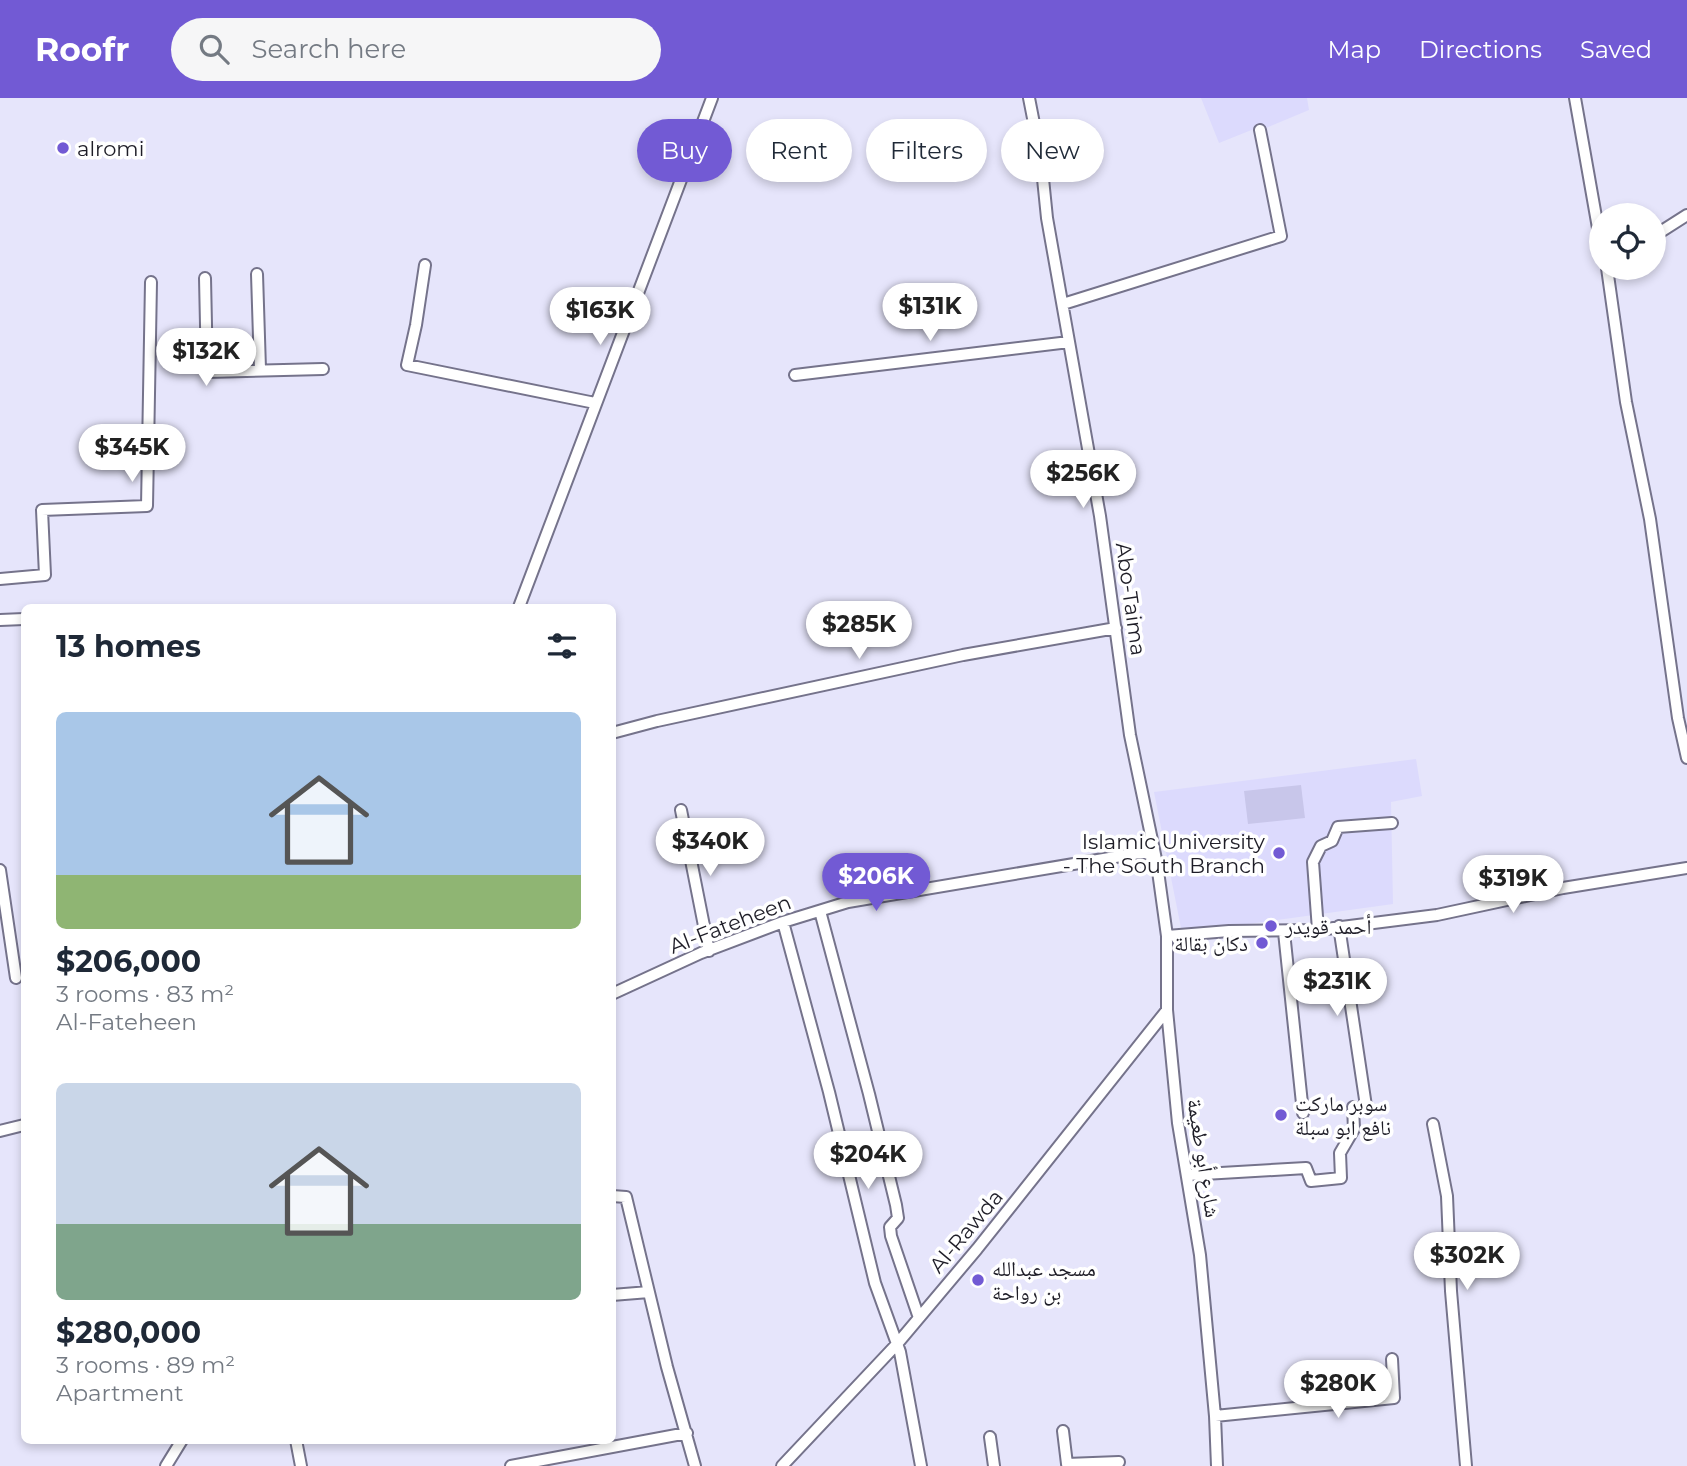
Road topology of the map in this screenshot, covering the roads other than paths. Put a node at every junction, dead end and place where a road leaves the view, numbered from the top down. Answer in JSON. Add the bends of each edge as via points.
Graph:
{"nodes":[{"id":1,"x":712,"y":98,"type":"edge"},
{"id":2,"x":1029,"y":98,"type":"edge"},
{"id":3,"x":1575,"y":98,"type":"edge"},
{"id":4,"x":1260,"y":130,"type":"dead end"},
{"id":5,"x":1594,"y":203,"type":"edge"},
{"id":6,"x":1687,"y":215,"type":"edge"},
{"id":7,"x":1666,"y":228,"type":"edge"},
{"id":8,"x":425,"y":265,"type":"dead end"},
{"id":9,"x":257,"y":274,"type":"dead end"},
{"id":10,"x":205,"y":278,"type":"dead end"},
{"id":11,"x":1609,"y":280,"type":"edge"},
{"id":12,"x":151,"y":282,"type":"dead end"},
{"id":13,"x":1063,"y":304,"type":"junction"},
{"id":14,"x":1069,"y":342,"type":"junction"},
{"id":15,"x":260,"y":369,"type":"junction"},
{"id":16,"x":323,"y":369,"type":"dead end"},
{"id":17,"x":795,"y":375,"type":"dead end"},
{"id":18,"x":595,"y":403,"type":"junction"},
{"id":19,"x":0,"y":579,"type":"edge"},
{"id":20,"x":520,"y":604,"type":"edge"},
{"id":21,"x":21,"y":619,"type":"edge"},
{"id":22,"x":0,"y":620,"type":"edge"},
{"id":23,"x":1116,"y":628,"type":"junction"},
{"id":24,"x":616,"y":732,"type":"edge"},
{"id":25,"x":1687,"y":758,"type":"edge"},
{"id":26,"x":681,"y":810,"type":"dead end"},
{"id":27,"x":1392,"y":823,"type":"dead end"},
{"id":28,"x":1154,"y":857,"type":"junction"},
{"id":29,"x":1687,"y":868,"type":"edge"},
{"id":30,"x":0,"y":870,"type":"edge"},
{"id":31,"x":820,"y":911,"type":"junction"},
{"id":32,"x":783,"y":922,"type":"junction"},
{"id":33,"x":1339,"y":926,"type":"junction"},
{"id":34,"x":1318,"y":930,"type":"junction"},
{"id":35,"x":1284,"y":932,"type":"junction"},
{"id":36,"x":1167,"y":936,"type":"junction"},
{"id":37,"x":709,"y":951,"type":"junction"},
{"id":38,"x":16,"y":978,"type":"dead end"},
{"id":39,"x":616,"y":992,"type":"edge"},
{"id":40,"x":1167,"y":1010,"type":"junction"},
{"id":41,"x":1366,"y":1106,"type":"dead end"},
{"id":42,"x":1353,"y":1107,"type":"dead end"},
{"id":43,"x":1303,"y":1113,"type":"dead end"},
{"id":44,"x":1433,"y":1124,"type":"dead end"},
{"id":45,"x":21,"y":1126,"type":"edge"},
{"id":46,"x":0,"y":1130,"type":"edge"},
{"id":47,"x":1187,"y":1175,"type":"junction"},
{"id":48,"x":616,"y":1196,"type":"edge"},
{"id":49,"x":649,"y":1292,"type":"junction"},
{"id":50,"x":616,"y":1295,"type":"edge"},
{"id":51,"x":919,"y":1318,"type":"junction"},
{"id":52,"x":897,"y":1344,"type":"junction"},
{"id":53,"x":1392,"y":1359,"type":"dead end"},
{"id":54,"x":1215,"y":1416,"type":"junction"},
{"id":55,"x":1063,"y":1431,"type":"dead end"},
{"id":56,"x":687,"y":1433,"type":"junction"},
{"id":57,"x":990,"y":1437,"type":"dead end"},
{"id":58,"x":180,"y":1444,"type":"edge"},
{"id":59,"x":297,"y":1444,"type":"edge"},
{"id":60,"x":1119,"y":1461,"type":"edge"},
{"id":61,"x":166,"y":1466,"type":"edge"},
{"id":62,"x":301,"y":1466,"type":"edge"},
{"id":63,"x":511,"y":1466,"type":"edge"},
{"id":64,"x":695,"y":1466,"type":"edge"},
{"id":65,"x":782,"y":1466,"type":"edge"},
{"id":66,"x":921,"y":1466,"type":"edge"},
{"id":67,"x":994,"y":1466,"type":"edge"},
{"id":68,"x":1217,"y":1466,"type":"edge"},
{"id":69,"x":1466,"y":1466,"type":"edge"}],
"edges":[{"from":1,"to":18,"type":"street"},
{"from":2,"to":13,"type":"street","name":"Abo-Taima"},
{"from":3,"to":5,"type":"street"},
{"from":4,"to":13,"type":"street","via":[[1281,236]]},
{"from":6,"to":7,"type":"street"},
{"from":8,"to":18,"type":"street","via":[[407,365]]},
{"from":9,"to":15,"type":"street"},
{"from":10,"to":15,"type":"street","via":[[207,372]]},
{"from":11,"to":25,"type":"street"},
{"from":12,"to":19,"type":"street","via":[[147,506],[42,510],[45,575]]},
{"from":13,"to":14,"type":"street","name":"Abo-Taima"},
{"from":14,"to":17,"type":"street"},
{"from":14,"to":23,"type":"street","name":"Abo-Taima"},
{"from":15,"to":16,"type":"street"},
{"from":18,"to":20,"type":"street"},
{"from":21,"to":22,"type":"street"},
{"from":23,"to":24,"type":"street","via":[[950,657]]},
{"from":23,"to":28,"type":"street","name":"Abo-Taima","via":[[1130,735]]},
{"from":26,"to":37,"type":"street"},
{"from":27,"to":34,"type":"street","via":[[1338,827],[1332,841],[1321,846],[1312,862]]},
{"from":28,"to":31,"type":"street","name":"Al-Fateheen","via":[[1139,853],[858,900]]},
{"from":28,"to":36,"type":"street","name":"شارع أبو طعيمة"},
{"from":29,"to":33,"type":"street","via":[[1437,915]]},
{"from":30,"to":38,"type":"street"},
{"from":31,"to":32,"type":"street","name":"Al-Fateheen"},
{"from":31,"to":51,"type":"street","via":[[896,1205],[898,1218],[890,1227],[891,1236]]},
{"from":32,"to":37,"type":"street","name":"Al-Fateheen"},
{"from":32,"to":52,"type":"street","via":[[875,1283]]},
{"from":33,"to":34,"type":"street"},
{"from":33,"to":41,"type":"street"},
{"from":34,"to":35,"type":"street"},
{"from":35,"to":36,"type":"street"},
{"from":35,"to":43,"type":"street"},
{"from":36,"to":40,"type":"street","name":"شارع أبو طعيمة"},
{"from":37,"to":39,"type":"street","name":"Al-Fateheen"},
{"from":40,"to":47,"type":"street","name":"شارع أبو طعيمة"},
{"from":40,"to":51,"type":"street","name":"Al-Rawda"},
{"from":42,"to":47,"type":"street","via":[[1354,1129],[1340,1153],[1341,1178],[1311,1181],[1306,1168]]},
{"from":44,"to":69,"type":"street","via":[[1447,1196]]},
{"from":45,"to":46,"type":"street"},
{"from":47,"to":54,"type":"street","name":"شارع أبو طعيمة","via":[[1200,1255]]},
{"from":48,"to":49,"type":"street","via":[[626,1197]]},
{"from":49,"to":50,"type":"street"},
{"from":49,"to":56,"type":"street"},
{"from":51,"to":52,"type":"street","name":"Al-Rawda"},
{"from":52,"to":65,"type":"street","name":"Al-Rawda"},
{"from":52,"to":66,"type":"street"},
{"from":53,"to":54,"type":"street","via":[[1394,1398]]},
{"from":54,"to":68,"type":"street","name":"شارع أبو طعيمة"},
{"from":55,"to":60,"type":"street","via":[[1067,1464]]},
{"from":56,"to":63,"type":"street"},
{"from":56,"to":64,"type":"street"},
{"from":57,"to":67,"type":"street"},
{"from":58,"to":61,"type":"street"},
{"from":59,"to":62,"type":"street"}]}
